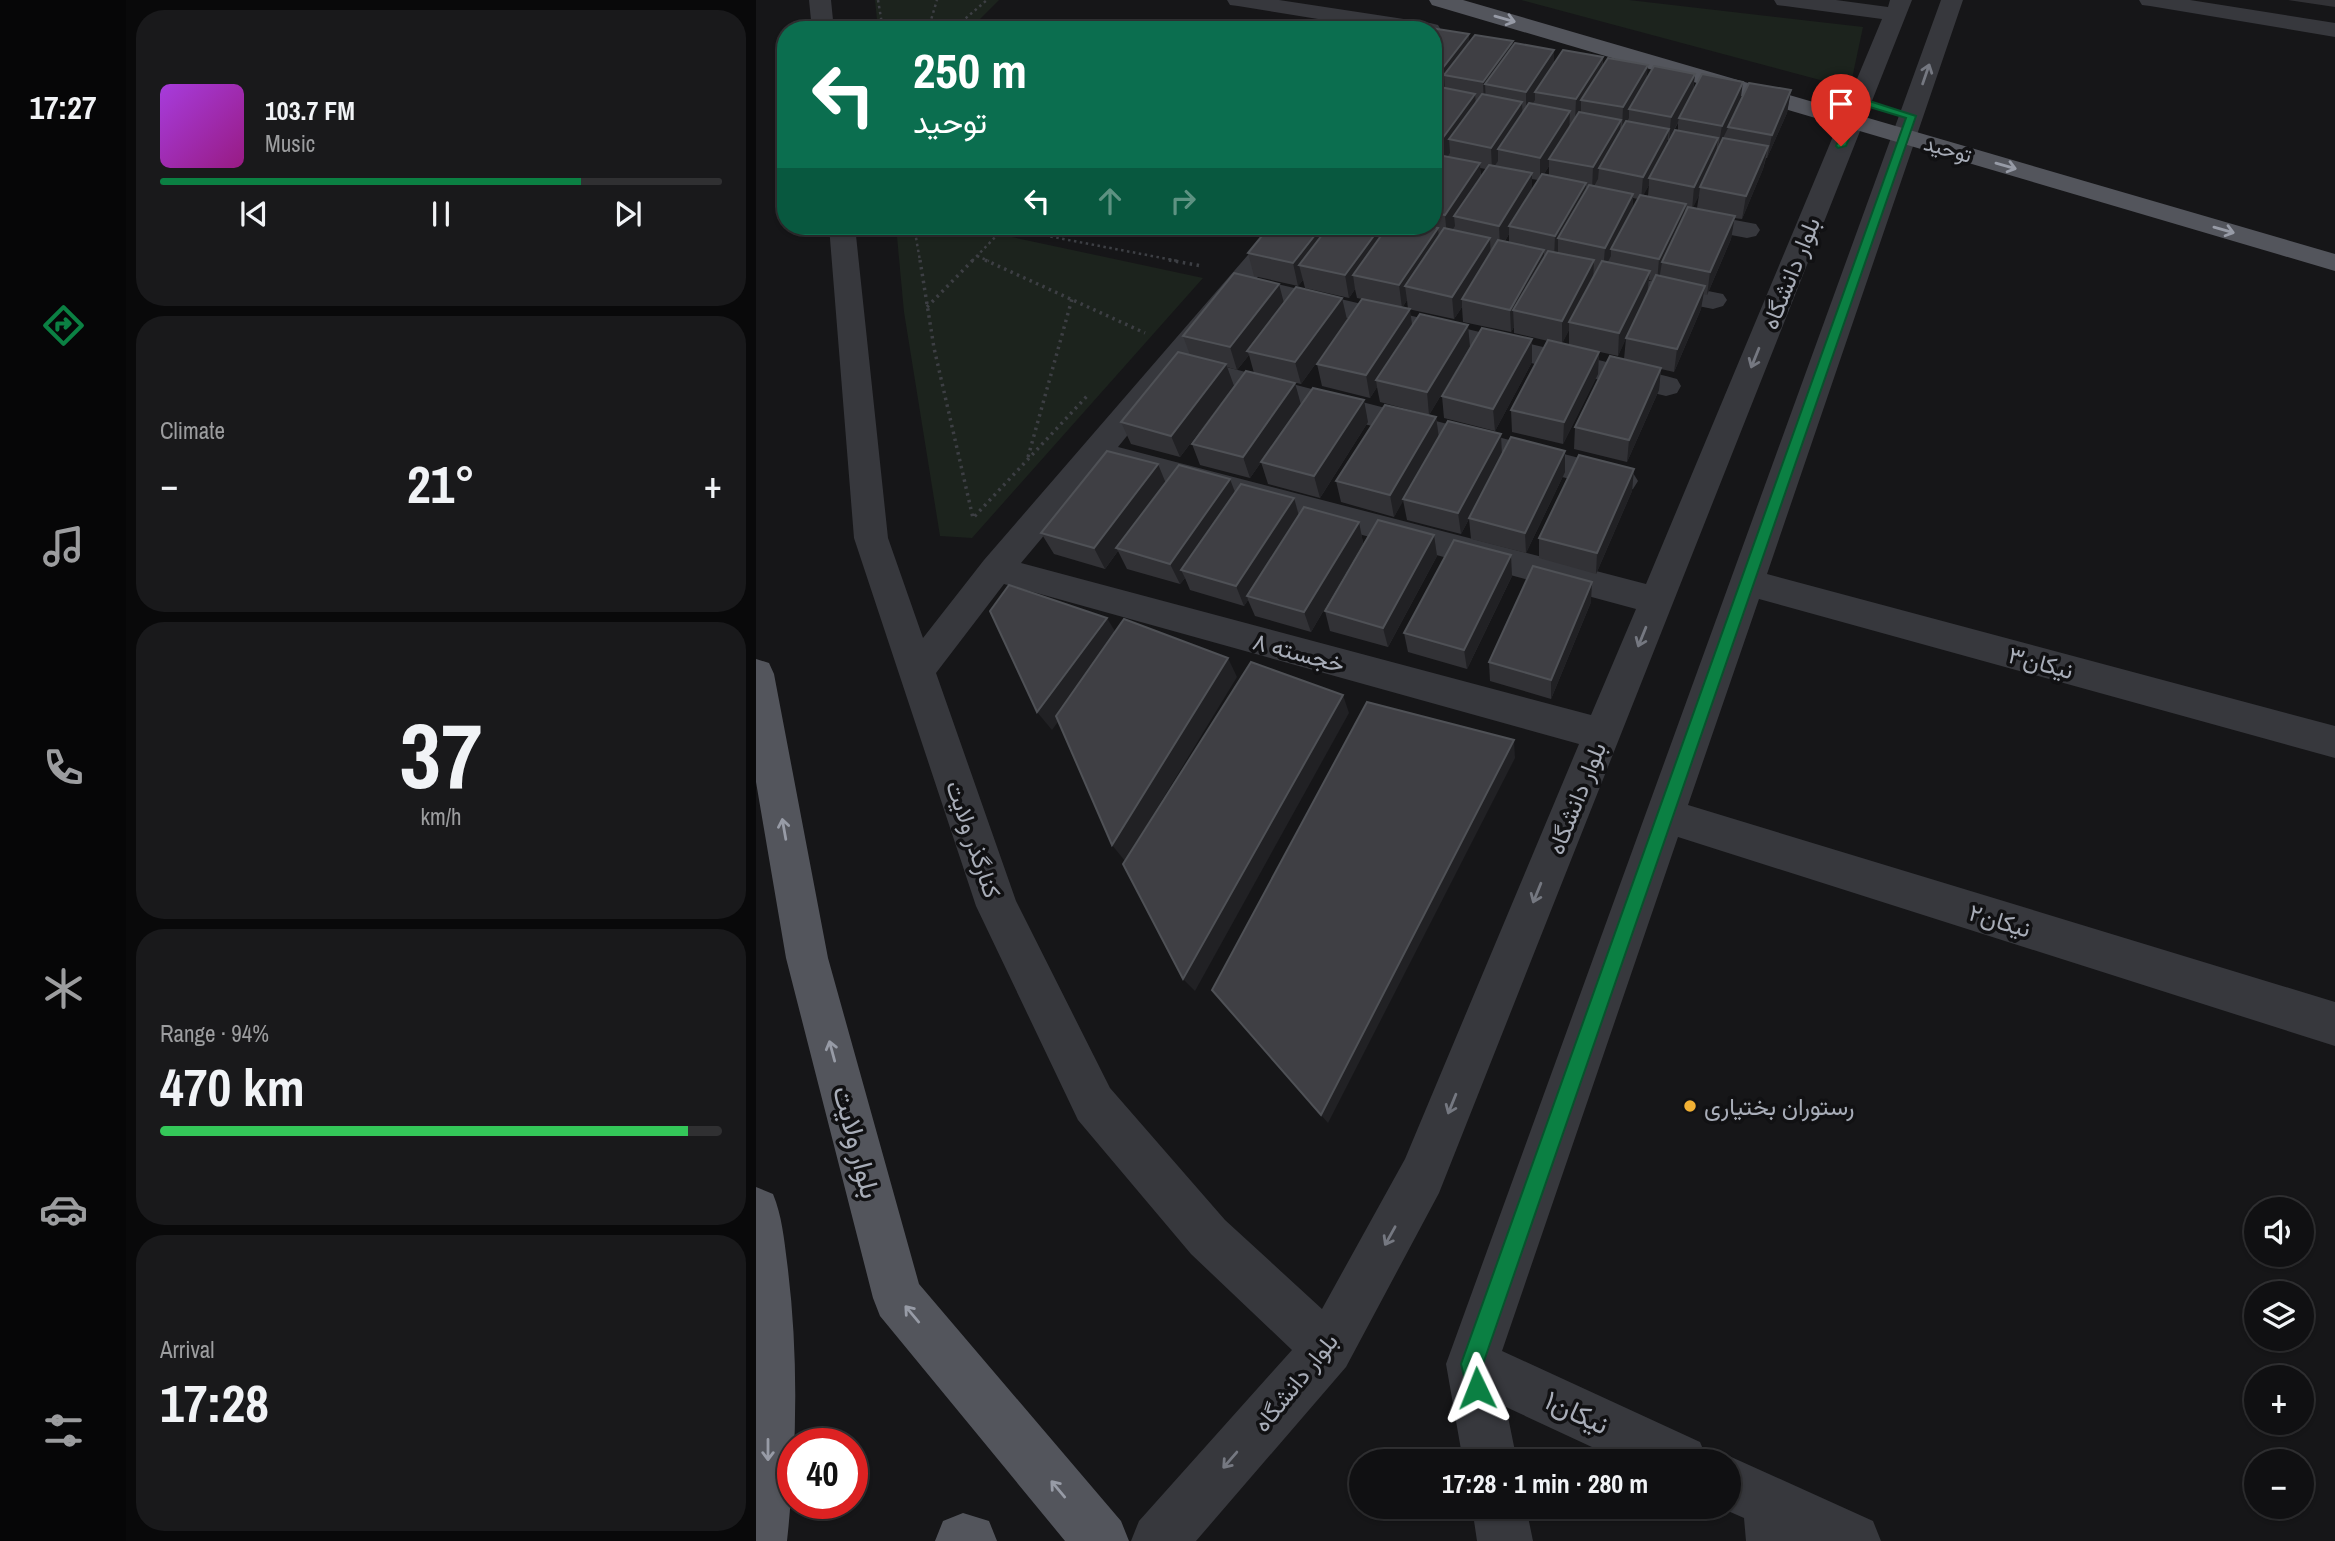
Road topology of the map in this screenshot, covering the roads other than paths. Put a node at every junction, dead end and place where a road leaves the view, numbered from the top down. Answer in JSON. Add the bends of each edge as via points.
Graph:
{"nodes":[{"id":1,"x":820,"y":0,"type":"edge"},
{"id":2,"x":1238,"y":0,"type":"edge"},
{"id":3,"x":1440,"y":0,"type":"edge"},
{"id":4,"x":1505,"y":0,"type":"edge"},
{"id":5,"x":1785,"y":0,"type":"edge"},
{"id":6,"x":1952,"y":0,"type":"edge"},
{"id":7,"x":2150,"y":0,"type":"edge"},
{"id":8,"x":1898,"y":7,"type":"edge"},
{"id":9,"x":1465,"y":8,"type":"junction"},
{"id":10,"x":822,"y":21,"type":"edge"},
{"id":11,"x":1348,"y":21,"type":"edge"},
{"id":12,"x":2335,"y":30,"type":"edge"},
{"id":13,"x":1442,"y":33,"type":"edge"},
{"id":14,"x":1656,"y":63,"type":"junction"},
{"id":15,"x":1619,"y":77,"type":"edge"},
{"id":16,"x":1856,"y":111,"type":"junction"},
{"id":17,"x":1908,"y":126,"type":"junction"},
{"id":18,"x":2136,"y":181,"type":"dead end"},
{"id":19,"x":1652,"y":212,"type":"edge"},
{"id":20,"x":1747,"y":230,"type":"dead end"},
{"id":21,"x":843,"y":235,"type":"edge"},
{"id":22,"x":1279,"y":235,"type":"edge"},
{"id":23,"x":2335,"y":263,"type":"edge"},
{"id":24,"x":1237,"y":283,"type":"junction"},
{"id":25,"x":1624,"y":283,"type":"edge"},
{"id":26,"x":1713,"y":300,"type":"dead end"},
{"id":27,"x":1168,"y":362,"type":"junction"},
{"id":28,"x":1667,"y":386,"type":"dead end"},
{"id":29,"x":1098,"y":452,"type":"junction"},
{"id":30,"x":1622,"y":481,"type":"edge"},
{"id":31,"x":996,"y":569,"type":"junction"},
{"id":32,"x":1747,"y":582,"type":"junction"},
{"id":33,"x":1657,"y":601,"type":"junction"},
{"id":34,"x":916,"y":670,"type":"junction"},
{"id":35,"x":756,"y":674,"type":"edge"},
{"id":36,"x":1602,"y":734,"type":"junction"},
{"id":37,"x":2335,"y":742,"type":"edge"},
{"id":38,"x":1665,"y":816,"type":"junction"},
{"id":39,"x":2335,"y":1024,"type":"edge"},
{"id":40,"x":756,"y":1211,"type":"edge"},
{"id":41,"x":1328,"y":1349,"type":"junction"},
{"id":42,"x":1472,"y":1364,"type":"junction"},
{"id":43,"x":1488,"y":1449,"type":"edge"},
{"id":44,"x":1655,"y":1449,"type":"edge"},
{"id":45,"x":1758,"y":1509,"type":"edge"},
{"id":46,"x":1501,"y":1519,"type":"edge"},
{"id":47,"x":759,"y":1541,"type":"edge"},
{"id":48,"x":963,"y":1541,"type":"edge"},
{"id":49,"x":969,"y":1541,"type":"edge"},
{"id":50,"x":1101,"y":1541,"type":"edge"},
{"id":51,"x":1159,"y":1541,"type":"edge"},
{"id":52,"x":1505,"y":1541,"type":"edge"},
{"id":53,"x":1853,"y":1541,"type":"edge"}],
"edges":[{"from":1,"to":10,"type":"street"},
{"from":2,"to":11,"type":"street"},
{"from":3,"to":9,"type":"main road","name":"توحید"},
{"from":4,"to":16,"type":"main road","name":"توحید"},
{"from":5,"to":8,"type":"street"},
{"from":17,"to":6,"type":"street","one_way":true},
{"from":7,"to":12,"type":"street"},
{"from":8,"to":16,"type":"street","name":"بلوار دانشگاه"},
{"from":9,"to":13,"type":"street"},
{"from":9,"to":14,"type":"main road","name":"توحید","one_way":true},
{"from":14,"to":15,"type":"street"},
{"from":14,"to":16,"type":"main road","name":"توحید"},
{"from":16,"to":17,"type":"main road","name":"توحید"},
{"from":16,"to":33,"type":"street","name":"بلوار دانشگاه","one_way":true},
{"from":17,"to":18,"type":"main road","name":"توحید"},
{"from":17,"to":23,"type":"main road","name":"توحید","one_way":true},
{"from":17,"to":32,"type":"street"},
{"from":19,"to":20,"type":"street"},
{"from":21,"to":34,"type":"street","name":"کنارگذر ولایت","via":[[871,538]]},
{"from":22,"to":24,"type":"street"},
{"from":24,"to":27,"type":"street"},
{"from":24,"to":28,"type":"street"},
{"from":25,"to":26,"type":"street"},
{"from":27,"to":29,"type":"street"},
{"from":27,"to":30,"type":"street"},
{"from":29,"to":31,"type":"street"},
{"from":29,"to":33,"type":"street"},
{"from":31,"to":34,"type":"street"},
{"from":31,"to":36,"type":"street","name":"خجسته ۸"},
{"from":32,"to":37,"type":"street","name":"نیکان۳"},
{"from":32,"to":38,"type":"street"},
{"from":33,"to":36,"type":"street","name":"بلوار دانشگاه","one_way":true},
{"from":34,"to":41,"type":"street","name":"کنارگذر ولایت","via":[[997,906],[1094,1104],[1208,1237]]},
{"from":50,"to":35,"type":"main road","name":"بلوار ولایت","one_way":true,"via":[[898,1298],[807,958]]},
{"from":36,"to":41,"type":"street","name":"بلوار دانشگاه","one_way":true,"via":[[1422,1176]]},
{"from":38,"to":39,"type":"street","name":"نیکان۲"},
{"from":38,"to":42,"type":"street"},
{"from":40,"to":47,"type":"main road","one_way":true,"via":[[768,1315],[768,1465]]},
{"from":41,"to":51,"type":"street","name":"بلوار دانشگاه","one_way":true},
{"from":42,"to":43,"type":"street"},
{"from":42,"to":44,"type":"street","name":"نیکان۱"},
{"from":45,"to":53,"type":"street"},
{"from":46,"to":52,"type":"street"},
{"from":48,"to":49,"type":"main road"}]}
